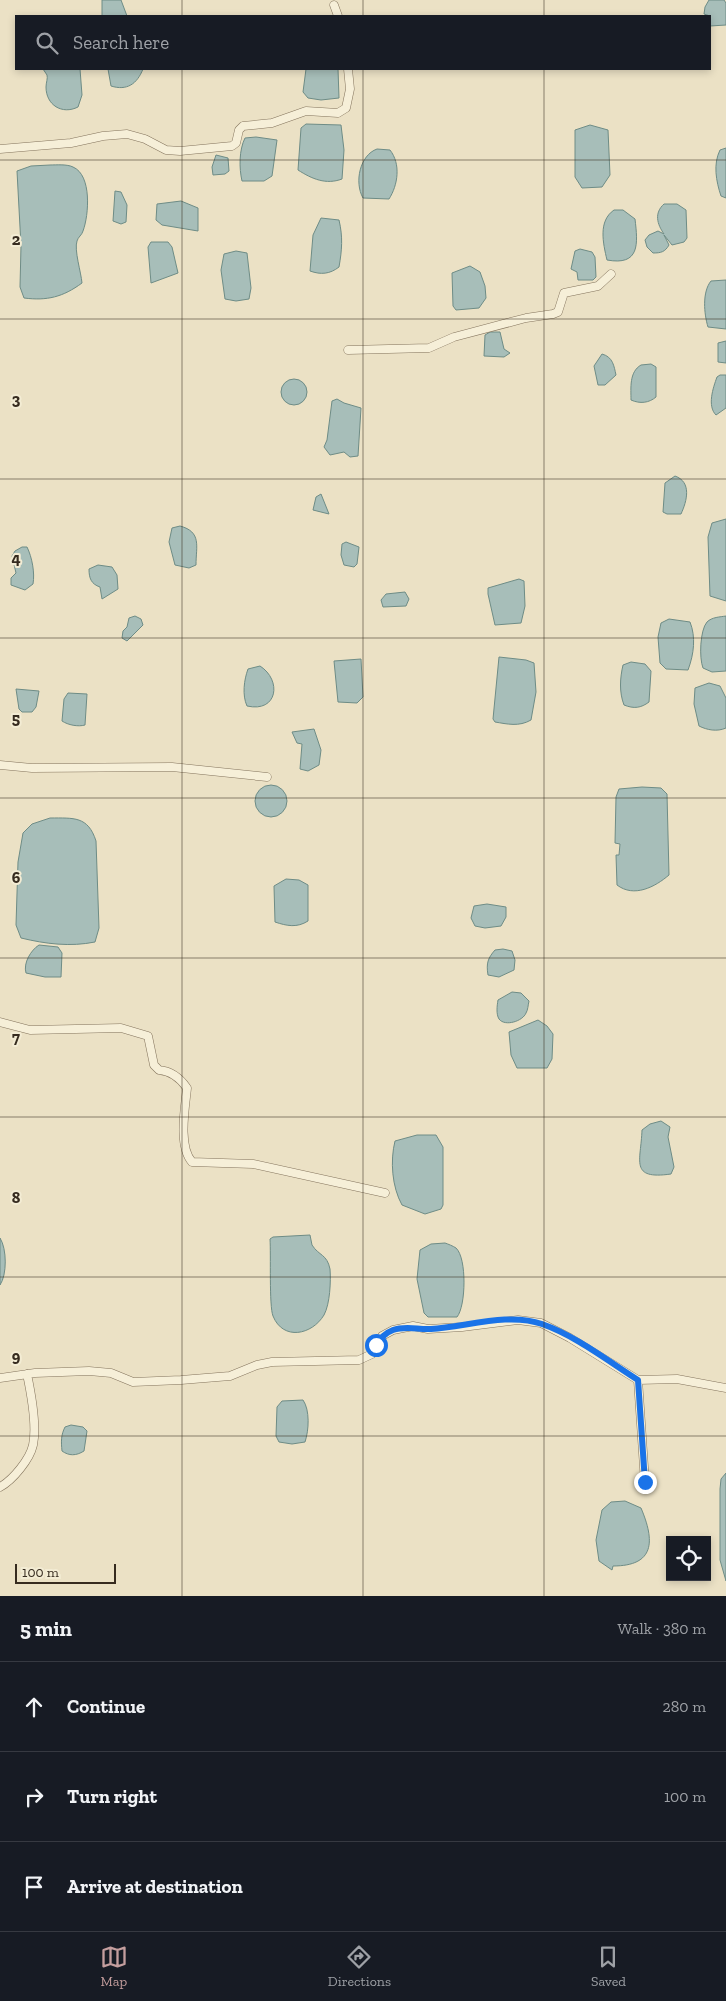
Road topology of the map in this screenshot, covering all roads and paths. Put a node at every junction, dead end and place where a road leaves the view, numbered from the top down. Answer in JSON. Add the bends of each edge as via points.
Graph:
{"nodes":[{"id":1,"x":334,"y":5,"type":"dead end"},
{"id":2,"x":338,"y":15,"type":"edge"},
{"id":3,"x":348,"y":70,"type":"edge"},
{"id":4,"x":0,"y":149,"type":"edge"},
{"id":5,"x":611,"y":274,"type":"dead end"},
{"id":6,"x":348,"y":350,"type":"dead end"},
{"id":7,"x":0,"y":765,"type":"edge"},
{"id":8,"x":267,"y":777,"type":"dead end"},
{"id":9,"x":0,"y":1022,"type":"edge"},
{"id":10,"x":385,"y":1193,"type":"dead end"},
{"id":11,"x":27,"y":1374,"type":"junction"},
{"id":12,"x":0,"y":1378,"type":"edge"},
{"id":13,"x":638,"y":1380,"type":"junction"},
{"id":14,"x":726,"y":1388,"type":"edge"},
{"id":15,"x":645,"y":1482,"type":"dead end"},
{"id":16,"x":0,"y":1487,"type":"edge"}],
"edges":[{"from":1,"to":2,"type":"street"},
{"from":3,"to":4,"type":"street","via":[[350,89],[346,108],[338,113],[306,112],[272,123],[243,126],[232,146],[166,150],[127,134]]},
{"from":5,"to":6,"type":"street","via":[[598,286],[564,293],[558,312],[553,314],[454,337],[430,348]]},
{"from":7,"to":8,"type":"street","via":[[32,768],[172,767]]},
{"from":9,"to":10,"type":"street","via":[[30,1030],[121,1028],[148,1036],[154,1065],[181,1080],[187,1088],[183,1123],[186,1151],[192,1162],[253,1164]]},
{"from":11,"to":12,"type":"street"},
{"from":11,"to":13,"type":"street","via":[[102,1371],[133,1382],[230,1376],[272,1362],[359,1360],[372,1354],[382,1336],[413,1326],[428,1329],[518,1320],[541,1323]]},
{"from":11,"to":16,"type":"street","via":[[32,1399],[33,1445],[22,1467]]},
{"from":13,"to":14,"type":"street","via":[[677,1379]]},
{"from":13,"to":15,"type":"street"}]}
